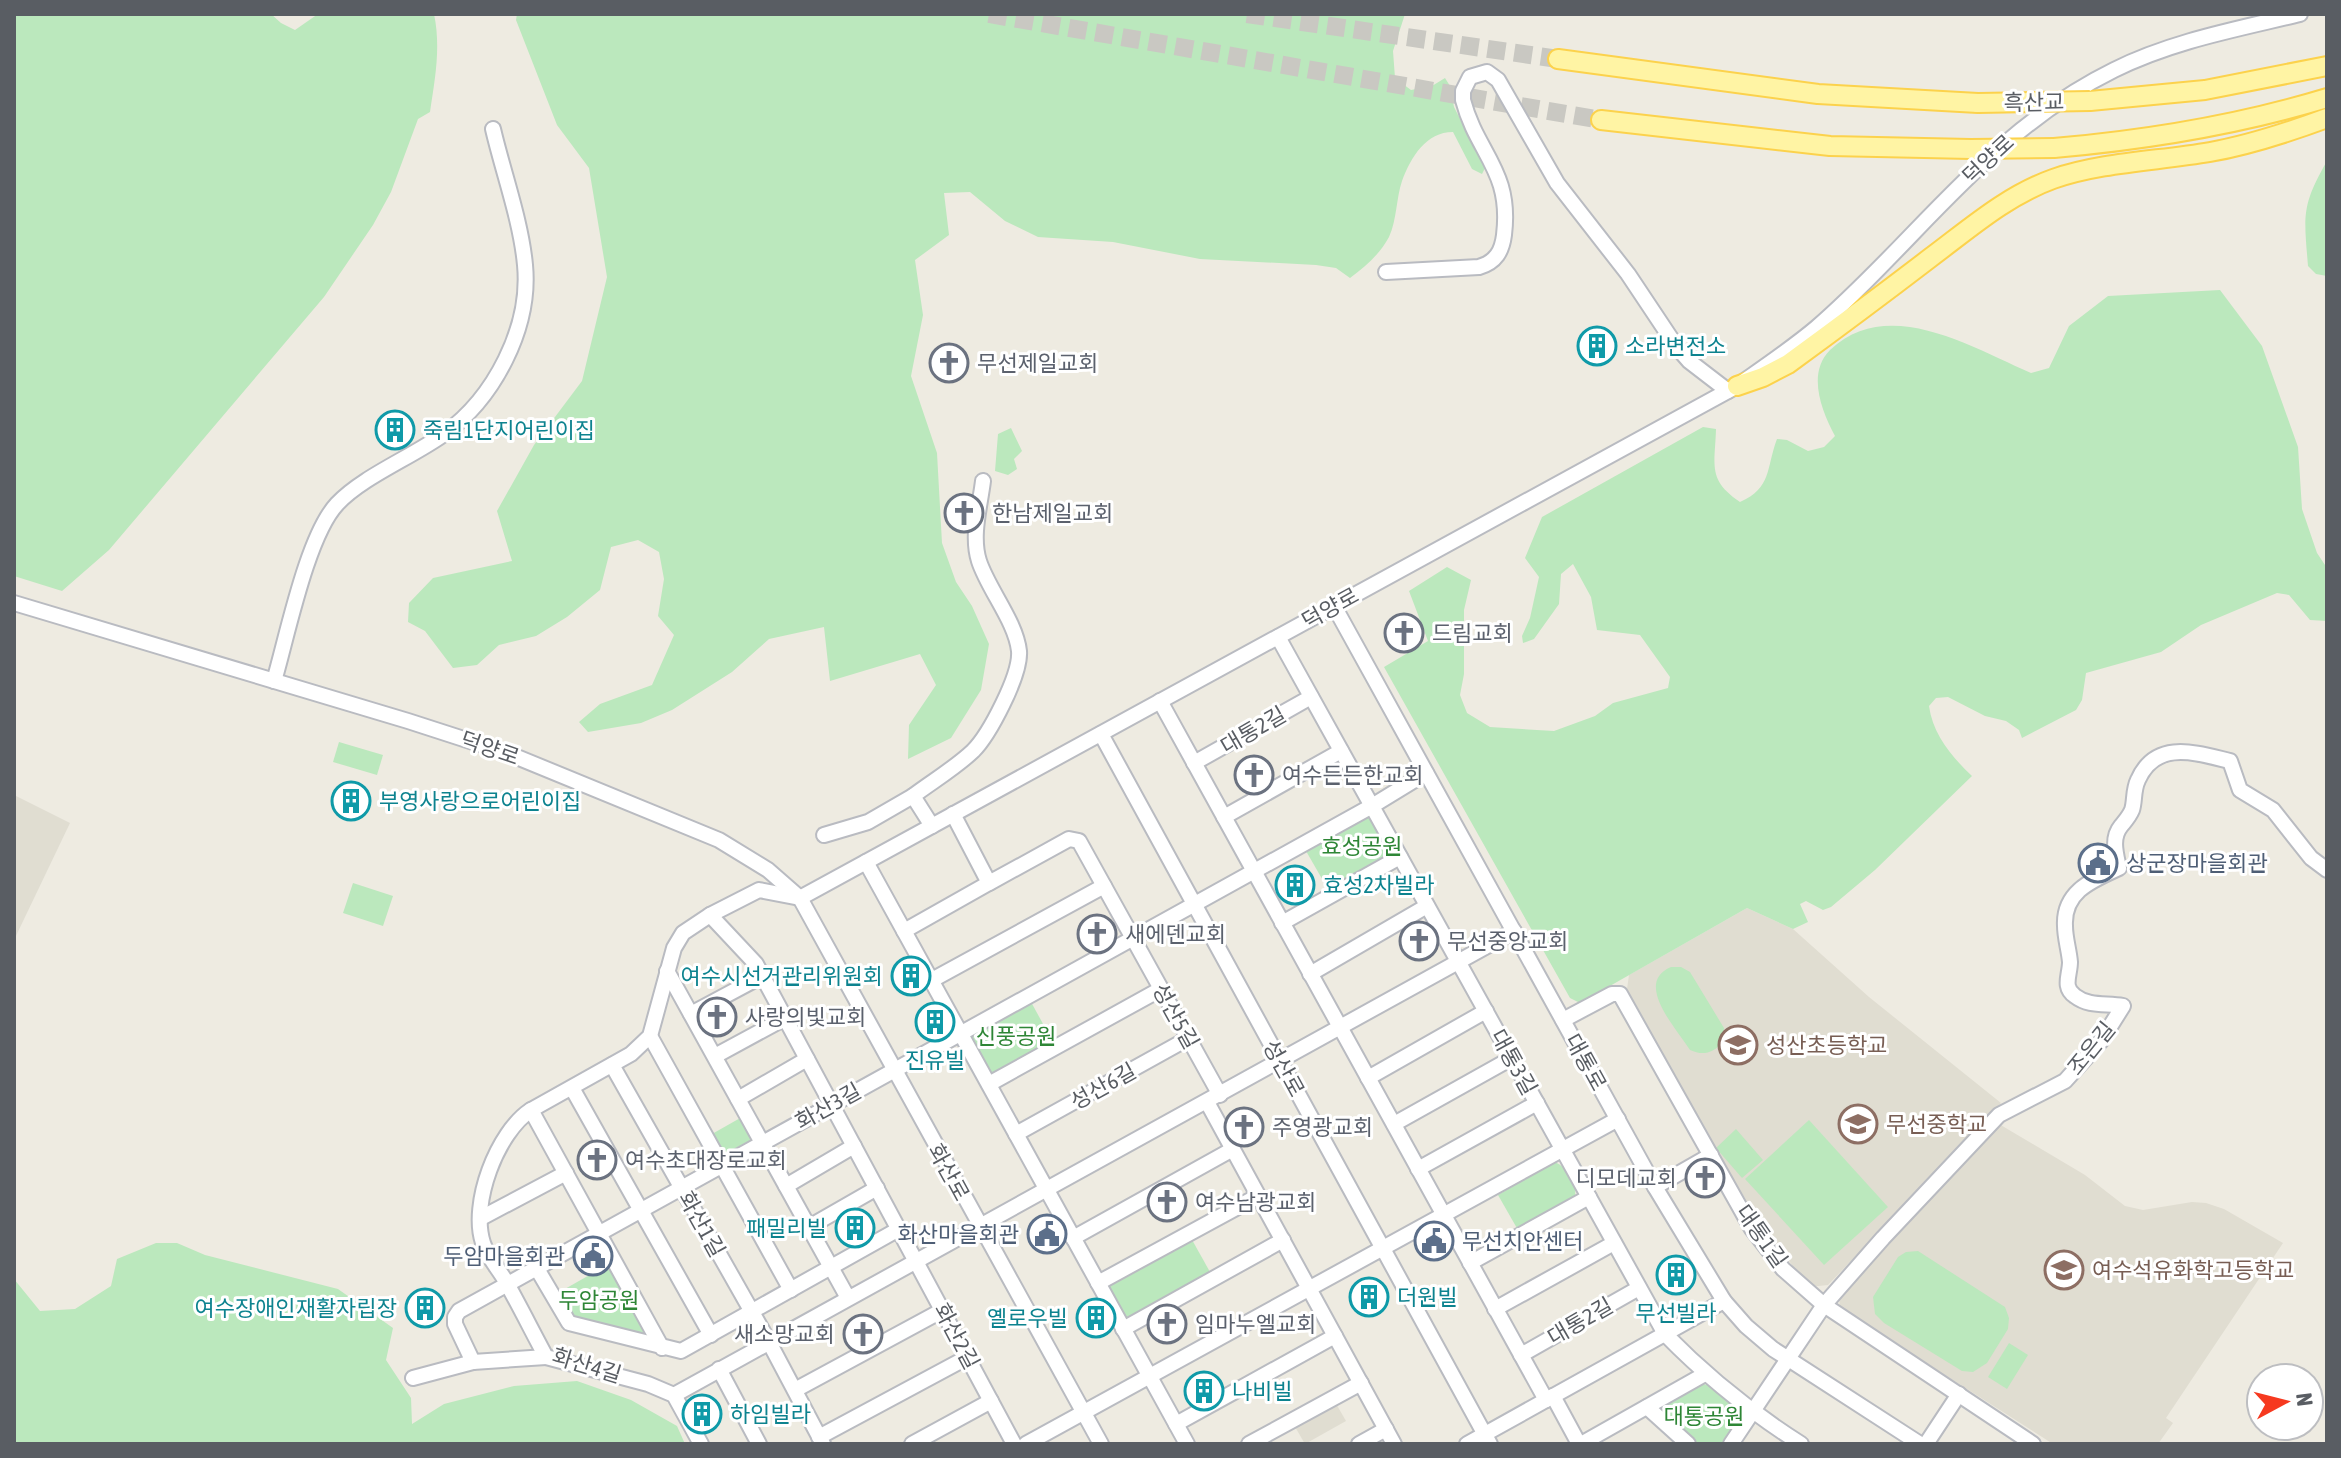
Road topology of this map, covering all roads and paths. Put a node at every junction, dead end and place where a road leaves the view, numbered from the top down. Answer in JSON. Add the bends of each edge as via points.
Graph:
{"nodes":[{"id":1,"x":2300,"y":14,"type":"edge"},
{"id":2,"x":1558,"y":59,"type":"tunnel mouth"},
{"id":3,"x":2327,"y":66,"type":"edge"},
{"id":4,"x":2327,"y":98,"type":"edge"},
{"id":5,"x":2327,"y":118,"type":"edge"},
{"id":6,"x":1601,"y":120,"type":"tunnel mouth"},
{"id":7,"x":493,"y":129,"type":"dead end"},
{"id":8,"x":1971,"y":149,"type":"joint"},
{"id":9,"x":1386,"y":272,"type":"dead end"},
{"id":10,"x":1733,"y":389,"type":"junction"},
{"id":11,"x":983,"y":481,"type":"dead end"},
{"id":12,"x":14,"y":603,"type":"edge"},
{"id":13,"x":1334,"y":606,"type":"junction"},
{"id":14,"x":1278,"y":637,"type":"junction"},
{"id":15,"x":274,"y":681,"type":"junction"},
{"id":16,"x":1311,"y":697,"type":"junction"},
{"id":17,"x":1160,"y":701,"type":"junction"},
{"id":18,"x":1101,"y":734,"type":"junction"},
{"id":19,"x":1341,"y":751,"type":"junction"},
{"id":20,"x":1194,"y":763,"type":"junction"},
{"id":21,"x":1426,"y":773,"type":"junction"},
{"id":22,"x":913,"y":796,"type":"junction"},
{"id":23,"x":1372,"y":806,"type":"junction"},
{"id":24,"x":953,"y":814,"type":"junction"},
{"id":25,"x":1224,"y":817,"type":"junction"},
{"id":26,"x":932,"y":826,"type":"junction"},
{"id":27,"x":824,"y":835,"type":"dead end"},
{"id":28,"x":1400,"y":857,"type":"junction"},
{"id":29,"x":866,"y":862,"type":"junction"},
{"id":30,"x":1253,"y":870,"type":"junction"},
{"id":31,"x":2327,"y":870,"type":"edge"},
{"id":32,"x":989,"y":883,"type":"junction"},
{"id":33,"x":1104,"y":886,"type":"junction"},
{"id":34,"x":800,"y":898,"type":"junction"},
{"id":35,"x":1194,"y":904,"type":"junction"},
{"id":36,"x":1427,"y":906,"type":"junction"},
{"id":37,"x":710,"y":915,"type":"junction"},
{"id":38,"x":1282,"y":923,"type":"junction"},
{"id":39,"x":904,"y":931,"type":"junction"},
{"id":40,"x":1514,"y":931,"type":"junction"},
{"id":41,"x":1133,"y":938,"type":"junction"},
{"id":42,"x":1459,"y":963,"type":"junction"},
{"id":43,"x":667,"y":971,"type":"junction"},
{"id":44,"x":1310,"y":974,"type":"junction"},
{"id":45,"x":762,"y":976,"type":"junction"},
{"id":46,"x":932,"y":980,"type":"junction"},
{"id":47,"x":1161,"y":989,"type":"junction"},
{"id":48,"x":1486,"y":1011,"type":"junction"},
{"id":49,"x":691,"y":1014,"type":"junction"},
{"id":50,"x":785,"y":1018,"type":"junction"},
{"id":51,"x":1563,"y":1020,"type":"junction"},
{"id":52,"x":1340,"y":1027,"type":"junction"},
{"id":53,"x":960,"y":1032,"type":"junction"},
{"id":54,"x":650,"y":1036,"type":"junction"},
{"id":55,"x":1189,"y":1038,"type":"junction"},
{"id":56,"x":715,"y":1056,"type":"junction"},
{"id":57,"x":1512,"y":1058,"type":"junction"},
{"id":58,"x":807,"y":1059,"type":"junction"},
{"id":59,"x":1280,"y":1060,"type":"junction"},
{"id":60,"x":612,"y":1065,"type":"junction"},
{"id":61,"x":893,"y":1069,"type":"junction"},
{"id":62,"x":1368,"y":1078,"type":"junction"},
{"id":63,"x":989,"y":1084,"type":"junction"},
{"id":64,"x":572,"y":1088,"type":"junction"},
{"id":65,"x":1214,"y":1098,"type":"junction"},
{"id":66,"x":738,"y":1099,"type":"junction"},
{"id":67,"x":1537,"y":1103,"type":"junction"},
{"id":68,"x":831,"y":1104,"type":"junction"},
{"id":69,"x":531,"y":1110,"type":"junction"},
{"id":70,"x":1618,"y":1119,"type":"junction"},
{"id":71,"x":1394,"y":1124,"type":"junction"},
{"id":72,"x":1016,"y":1134,"type":"junction"},
{"id":73,"x":762,"y":1142,"type":"junction"},
{"id":74,"x":854,"y":1146,"type":"junction"},
{"id":75,"x":1233,"y":1149,"type":"junction"},
{"id":76,"x":1563,"y":1150,"type":"junction"},
{"id":77,"x":1711,"y":1155,"type":"junction"},
{"id":78,"x":722,"y":1164,"type":"junction"},
{"id":79,"x":1418,"y":1169,"type":"junction"},
{"id":80,"x":566,"y":1173,"type":"junction"},
{"id":81,"x":786,"y":1186,"type":"junction"},
{"id":82,"x":682,"y":1187,"type":"junction"},
{"id":83,"x":1655,"y":1187,"type":"junction"},
{"id":84,"x":877,"y":1188,"type":"junction"},
{"id":85,"x":1046,"y":1189,"type":"junction"},
{"id":86,"x":1258,"y":1196,"type":"junction"},
{"id":87,"x":1589,"y":1197,"type":"junction"},
{"id":88,"x":640,"y":1210,"type":"junction"},
{"id":89,"x":1444,"y":1216,"type":"junction"},
{"id":90,"x":481,"y":1218,"type":"junction"},
{"id":91,"x":978,"y":1226,"type":"junction"},
{"id":92,"x":809,"y":1227,"type":"junction"},
{"id":93,"x":899,"y":1229,"type":"junction"},
{"id":94,"x":599,"y":1233,"type":"junction"},
{"id":95,"x":1073,"y":1238,"type":"junction"},
{"id":96,"x":1283,"y":1240,"type":"junction"},
{"id":97,"x":1614,"y":1243,"type":"junction"},
{"id":98,"x":1383,"y":1249,"type":"junction"},
{"id":99,"x":916,"y":1261,"type":"junction"},
{"id":100,"x":1470,"y":1263,"type":"junction"},
{"id":101,"x":536,"y":1267,"type":"junction"},
{"id":102,"x":831,"y":1268,"type":"junction"},
{"id":103,"x":506,"y":1283,"type":"junction"},
{"id":104,"x":1098,"y":1283,"type":"junction"},
{"id":105,"x":1639,"y":1288,"type":"junction"},
{"id":106,"x":1310,"y":1289,"type":"junction"},
{"id":107,"x":791,"y":1290,"type":"junction"},
{"id":108,"x":848,"y":1298,"type":"junction"},
{"id":109,"x":1724,"y":1301,"type":"junction"},
{"id":110,"x":1824,"y":1305,"type":"junction"},
{"id":111,"x":1495,"y":1309,"type":"junction"},
{"id":112,"x":943,"y":1310,"type":"junction"},
{"id":113,"x":752,"y":1313,"type":"junction"},
{"id":114,"x":1123,"y":1329,"type":"junction"},
{"id":115,"x":1665,"y":1334,"type":"junction"},
{"id":116,"x":711,"y":1335,"type":"junction"},
{"id":117,"x":1335,"y":1336,"type":"junction"},
{"id":118,"x":769,"y":1342,"type":"junction"},
{"id":119,"x":662,"y":1348,"type":"junction"},
{"id":120,"x":1521,"y":1355,"type":"junction"},
{"id":121,"x":546,"y":1357,"type":"junction"},
{"id":122,"x":968,"y":1357,"type":"junction"},
{"id":123,"x":1787,"y":1359,"type":"junction"},
{"id":124,"x":473,"y":1362,"type":"junction"},
{"id":125,"x":719,"y":1369,"type":"junction"},
{"id":126,"x":1705,"y":1374,"type":"junction"},
{"id":127,"x":1149,"y":1376,"type":"junction"},
{"id":128,"x":413,"y":1378,"type":"dead end"},
{"id":129,"x":1361,"y":1383,"type":"junction"},
{"id":130,"x":795,"y":1390,"type":"junction"},
{"id":131,"x":1959,"y":1394,"type":"junction"},
{"id":132,"x":674,"y":1395,"type":"junction"},
{"id":133,"x":1550,"y":1398,"type":"junction"},
{"id":134,"x":991,"y":1401,"type":"junction"},
{"id":135,"x":1647,"y":1407,"type":"junction"},
{"id":136,"x":1084,"y":1413,"type":"junction"},
{"id":137,"x":1752,"y":1413,"type":"junction"},
{"id":138,"x":1176,"y":1424,"type":"junction"},
{"id":139,"x":1386,"y":1429,"type":"junction"},
{"id":140,"x":2010,"y":1438,"type":"edge"},
{"id":141,"x":1487,"y":1439,"type":"edge"},
{"id":142,"x":821,"y":1440,"type":"edge"},
{"id":143,"x":1682,"y":1442,"type":"edge"},
{"id":144,"x":1798,"y":1443,"type":"edge"},
{"id":145,"x":701,"y":1444,"type":"edge"},
{"id":146,"x":759,"y":1444,"type":"edge"},
{"id":147,"x":912,"y":1444,"type":"edge"},
{"id":148,"x":1014,"y":1444,"type":"edge"},
{"id":149,"x":1026,"y":1444,"type":"edge"},
{"id":150,"x":1101,"y":1444,"type":"edge"},
{"id":151,"x":1187,"y":1444,"type":"edge"},
{"id":152,"x":1249,"y":1444,"type":"edge"},
{"id":153,"x":1359,"y":1444,"type":"edge"},
{"id":154,"x":1394,"y":1444,"type":"edge"},
{"id":155,"x":1467,"y":1444,"type":"edge"},
{"id":156,"x":1580,"y":1444,"type":"edge"},
{"id":157,"x":1731,"y":1444,"type":"edge"},
{"id":158,"x":1923,"y":1444,"type":"edge"},
{"id":159,"x":2033,"y":1444,"type":"edge"}],
"edges":[{"from":1,"to":10,"type":"street","name":"덕양로","via":[[2158,52],[2068,96],[2004,142],[1816,328]]},
{"from":2,"to":3,"type":"main road","name":"흑산교","bridge":true,"via":[[1818,94],[1978,103],[2090,101],[2205,90]]},
{"from":4,"to":8,"type":"main road","name":"흑산교","bridge":true,"via":[[2159,136],[2054,148]]},
{"from":5,"to":10,"type":"main road","via":[[2252,143],[2086,171],[2028,189],[1788,364]]},
{"from":6,"to":8,"type":"main road","name":"덕양로","via":[[1830,146]]},
{"from":7,"to":15,"type":"street","via":[[525,262],[516,331],[495,378],[459,422],[354,490],[327,517]]},
{"from":9,"to":10,"type":"street","via":[[1479,267],[1499,254],[1503,189],[1463,100],[1470,77],[1487,72],[1502,86],[1557,183],[1676,346],[1689,361]]},
{"from":10,"to":13,"type":"street","name":"덕양로"},
{"from":11,"to":22,"type":"street","via":[[979,560],[1013,633],[1017,667],[980,743]]},
{"from":12,"to":15,"type":"street","name":"덕양로"},
{"from":13,"to":14,"type":"street","name":"덕양로"},
{"from":13,"to":21,"type":"street","name":"대통로"},
{"from":14,"to":16,"type":"street","name":"대통3길"},
{"from":14,"to":17,"type":"street","name":"덕양로"},
{"from":15,"to":34,"type":"street","name":"덕양로","via":[[507,753],[719,840]]},
{"from":16,"to":19,"type":"street","name":"대통3길"},
{"from":16,"to":20,"type":"street","name":"대통2길"},
{"from":17,"to":18,"type":"street","name":"덕양로"},
{"from":17,"to":20,"type":"street","name":"대통2길"},
{"from":18,"to":24,"type":"street","name":"덕양로"},
{"from":18,"to":35,"type":"street","name":"성산로"},
{"from":19,"to":23,"type":"street","name":"대통3길"},
{"from":19,"to":25,"type":"street"},
{"from":20,"to":25,"type":"street","name":"대통2길"},
{"from":21,"to":23,"type":"street"},
{"from":21,"to":40,"type":"street","name":"대통로"},
{"from":22,"to":26,"type":"street"},
{"from":22,"to":27,"type":"street","via":[[868,822]]},
{"from":23,"to":28,"type":"street","name":"대통3길"},
{"from":23,"to":30,"type":"street"},
{"from":24,"to":26,"type":"street","name":"덕양로"},
{"from":24,"to":32,"type":"street"},
{"from":25,"to":30,"type":"street","name":"대통2길"},
{"from":26,"to":29,"type":"street","name":"덕양로"},
{"from":28,"to":36,"type":"street","name":"대통3길"},
{"from":28,"to":38,"type":"street"},
{"from":29,"to":34,"type":"street","name":"덕양로"},
{"from":29,"to":39,"type":"street"},
{"from":30,"to":35,"type":"street"},
{"from":30,"to":38,"type":"street","name":"대통2길"},
{"from":31,"to":110,"type":"street","name":"조은길","via":[[2316,864],[2273,810],[2240,790],[2230,761],[2175,751],[2152,759],[2137,781],[2131,812],[2116,834],[2119,868],[2074,894],[2065,919],[2069,990],[2093,1004],[2123,1006],[2101,1041],[2065,1081],[1999,1115]]},
{"from":32,"to":33,"type":"street","name":"성산5길","via":[[1075,838]]},
{"from":32,"to":39,"type":"street"},
{"from":33,"to":41,"type":"street","name":"성산5길"},
{"from":33,"to":46,"type":"street"},
{"from":34,"to":37,"type":"street","via":[[759,890]]},
{"from":34,"to":61,"type":"street","name":"화산로"},
{"from":35,"to":41,"type":"street"},
{"from":35,"to":59,"type":"street","name":"성산로"},
{"from":36,"to":42,"type":"street","name":"대통3길"},
{"from":36,"to":44,"type":"street"},
{"from":37,"to":43,"type":"street","via":[[683,933]]},
{"from":37,"to":45,"type":"street","name":"화산2길"},
{"from":38,"to":44,"type":"street","name":"대통2길"},
{"from":39,"to":46,"type":"street"},
{"from":40,"to":42,"type":"street"},
{"from":40,"to":51,"type":"street","name":"대통로"},
{"from":41,"to":47,"type":"street","name":"성산5길"},
{"from":41,"to":53,"type":"street"},
{"from":42,"to":48,"type":"street","name":"대통3길"},
{"from":42,"to":52,"type":"street"},
{"from":43,"to":49,"type":"street"},
{"from":43,"to":54,"type":"street"},
{"from":44,"to":52,"type":"street","name":"대통2길"},
{"from":45,"to":49,"type":"street"},
{"from":45,"to":50,"type":"street","name":"화산2길"},
{"from":46,"to":53,"type":"street"},
{"from":47,"to":55,"type":"street","name":"성산5길"},
{"from":47,"to":63,"type":"street"},
{"from":48,"to":57,"type":"street","name":"대통3길"},
{"from":48,"to":62,"type":"street"},
{"from":49,"to":56,"type":"street"},
{"from":50,"to":56,"type":"street"},
{"from":50,"to":58,"type":"street","name":"화산2길"},
{"from":51,"to":70,"type":"street","name":"대통로"},
{"from":51,"to":77,"type":"street","name":"대통1길","via":[[1620,994]]},
{"from":52,"to":59,"type":"street"},
{"from":52,"to":62,"type":"street","name":"대통2길"},
{"from":53,"to":61,"type":"street","name":"화산3길"},
{"from":53,"to":63,"type":"street"},
{"from":54,"to":60,"type":"street","name":"화산4길"},
{"from":54,"to":78,"type":"street"},
{"from":55,"to":65,"type":"street","name":"성산5길"},
{"from":55,"to":72,"type":"street","name":"성산6길"},
{"from":56,"to":66,"type":"street"},
{"from":57,"to":67,"type":"street","name":"대통3길"},
{"from":57,"to":71,"type":"street"},
{"from":58,"to":66,"type":"street"},
{"from":58,"to":68,"type":"street","name":"화산2길"},
{"from":59,"to":65,"type":"street"},
{"from":59,"to":98,"type":"street","name":"성산로"},
{"from":60,"to":64,"type":"street","name":"화산4길"},
{"from":60,"to":82,"type":"street","name":"화산1길"},
{"from":61,"to":68,"type":"street","name":"화산3길"},
{"from":61,"to":91,"type":"street","name":"화산로"},
{"from":62,"to":71,"type":"street","name":"대통2길"},
{"from":63,"to":72,"type":"street"},
{"from":64,"to":69,"type":"street","name":"화산4길"},
{"from":64,"to":88,"type":"street"},
{"from":65,"to":75,"type":"street","name":"성산5길"},
{"from":65,"to":85,"type":"street"},
{"from":66,"to":73,"type":"street"},
{"from":67,"to":76,"type":"street","name":"대통3길"},
{"from":67,"to":79,"type":"street"},
{"from":68,"to":73,"type":"street","name":"화산3길"},
{"from":68,"to":74,"type":"street","name":"화산2길"},
{"from":69,"to":80,"type":"street"},
{"from":69,"to":90,"type":"street","name":"화산4길","via":[[509,1129],[494,1160]]},
{"from":70,"to":76,"type":"street"},
{"from":70,"to":83,"type":"street","name":"대통로"},
{"from":71,"to":79,"type":"street","name":"대통2길"},
{"from":72,"to":85,"type":"street"},
{"from":73,"to":78,"type":"street","name":"화산3길"},
{"from":73,"to":81,"type":"street"},
{"from":74,"to":81,"type":"street"},
{"from":74,"to":84,"type":"street","name":"화산2길"},
{"from":75,"to":86,"type":"street","name":"성산5길"},
{"from":75,"to":95,"type":"street"},
{"from":76,"to":87,"type":"street","name":"대통3길"},
{"from":76,"to":89,"type":"street"},
{"from":77,"to":83,"type":"street"},
{"from":77,"to":110,"type":"street","name":"대통1길","via":[[1760,1242]]},
{"from":78,"to":82,"type":"street","name":"화산3길"},
{"from":78,"to":107,"type":"street"},
{"from":79,"to":89,"type":"street","name":"대통2길"},
{"from":80,"to":90,"type":"street"},
{"from":80,"to":94,"type":"street"},
{"from":81,"to":92,"type":"street"},
{"from":82,"to":88,"type":"street","name":"화산3길"},
{"from":82,"to":113,"type":"street","name":"화산1길"},
{"from":83,"to":109,"type":"street","name":"대통로"},
{"from":84,"to":92,"type":"street"},
{"from":84,"to":93,"type":"street","name":"화산2길"},
{"from":85,"to":91,"type":"street"},
{"from":85,"to":95,"type":"street"},
{"from":86,"to":96,"type":"street","name":"성산5길"},
{"from":86,"to":104,"type":"street"},
{"from":87,"to":97,"type":"street","name":"대통3길"},
{"from":87,"to":100,"type":"street"},
{"from":88,"to":94,"type":"street","name":"화산3길"},
{"from":88,"to":116,"type":"street"},
{"from":89,"to":98,"type":"street"},
{"from":89,"to":100,"type":"street","name":"대통2길"},
{"from":90,"to":103,"type":"street","name":"화산4길","via":[[483,1245]]},
{"from":91,"to":99,"type":"street"},
{"from":91,"to":136,"type":"street","name":"화산로"},
{"from":92,"to":102,"type":"street"},
{"from":93,"to":99,"type":"street","name":"화산2길"},
{"from":93,"to":102,"type":"street"},
{"from":94,"to":101,"type":"street","name":"화산3길"},
{"from":94,"to":119,"type":"street"},
{"from":95,"to":104,"type":"street"},
{"from":96,"to":106,"type":"street","name":"성산5길"},
{"from":96,"to":114,"type":"street"},
{"from":97,"to":105,"type":"street","name":"대통3길"},
{"from":97,"to":111,"type":"street"},
{"from":98,"to":106,"type":"street"},
{"from":98,"to":141,"type":"street","name":"성산로"},
{"from":99,"to":108,"type":"street"},
{"from":99,"to":112,"type":"street","name":"화산2길"},
{"from":100,"to":111,"type":"street","name":"대통2길"},
{"from":101,"to":103,"type":"street","name":"화산3길"},
{"from":101,"to":119,"type":"street","via":[[569,1323]]},
{"from":102,"to":107,"type":"street"},
{"from":102,"to":108,"type":"street"},
{"from":103,"to":121,"type":"street","name":"화산4길"},
{"from":103,"to":124,"type":"street","name":"화산3길","via":[[455,1317]]},
{"from":104,"to":114,"type":"street"},
{"from":105,"to":115,"type":"street","name":"대통3길"},
{"from":105,"to":120,"type":"street","name":"대통2길"},
{"from":106,"to":117,"type":"street","name":"성산5길"},
{"from":106,"to":127,"type":"street"},
{"from":107,"to":113,"type":"street"},
{"from":108,"to":118,"type":"street"},
{"from":109,"to":115,"type":"street"},
{"from":109,"to":123,"type":"street","name":"대통로"},
{"from":110,"to":123,"type":"street"},
{"from":110,"to":131,"type":"street","name":"대통1길"},
{"from":111,"to":120,"type":"street","name":"대통2길"},
{"from":112,"to":122,"type":"street","name":"화산2길"},
{"from":112,"to":130,"type":"street"},
{"from":113,"to":116,"type":"street"},
{"from":113,"to":118,"type":"street","name":"화산1길"},
{"from":114,"to":127,"type":"street"},
{"from":115,"to":126,"type":"street","name":"대통3길"},
{"from":115,"to":133,"type":"street"},
{"from":116,"to":119,"type":"street","via":[[681,1351]]},
{"from":117,"to":129,"type":"street","name":"성산5길"},
{"from":117,"to":138,"type":"street"},
{"from":118,"to":125,"type":"street"},
{"from":118,"to":130,"type":"street","name":"화산1길"},
{"from":120,"to":133,"type":"street","name":"대통2길"},
{"from":121,"to":124,"type":"street"},
{"from":121,"to":132,"type":"street","name":"화산4길"},
{"from":122,"to":134,"type":"street","name":"화산2길"},
{"from":122,"to":142,"type":"street","name":"화산1길"},
{"from":123,"to":137,"type":"street"},
{"from":123,"to":158,"type":"street","name":"대통로"},
{"from":124,"to":128,"type":"street"},
{"from":125,"to":132,"type":"street"},
{"from":125,"to":146,"type":"street"},
{"from":126,"to":135,"type":"street","name":"대통2길"},
{"from":126,"to":137,"type":"street","name":"대통3길"},
{"from":127,"to":136,"type":"street"},
{"from":127,"to":138,"type":"street"},
{"from":129,"to":139,"type":"street","name":"성산5길"},
{"from":129,"to":152,"type":"street"},
{"from":130,"to":142,"type":"street","name":"화산1길"},
{"from":131,"to":140,"type":"street","name":"대통1길"},
{"from":131,"to":158,"type":"street"},
{"from":132,"to":145,"type":"street"},
{"from":133,"to":141,"type":"street"},
{"from":133,"to":156,"type":"street","name":"대통2길"},
{"from":134,"to":147,"type":"street"},
{"from":134,"to":148,"type":"street","name":"화산2길"},
{"from":135,"to":143,"type":"street"},
{"from":135,"to":156,"type":"street","name":"대통2길"},
{"from":136,"to":149,"type":"street"},
{"from":136,"to":150,"type":"street","name":"화산로"},
{"from":137,"to":144,"type":"street","name":"대통3길"},
{"from":137,"to":157,"type":"street"},
{"from":138,"to":151,"type":"street"},
{"from":139,"to":153,"type":"street"},
{"from":139,"to":154,"type":"street","name":"성산5길"},
{"from":140,"to":159,"type":"street","name":"대통1길"},
{"from":141,"to":155,"type":"street"}]}
